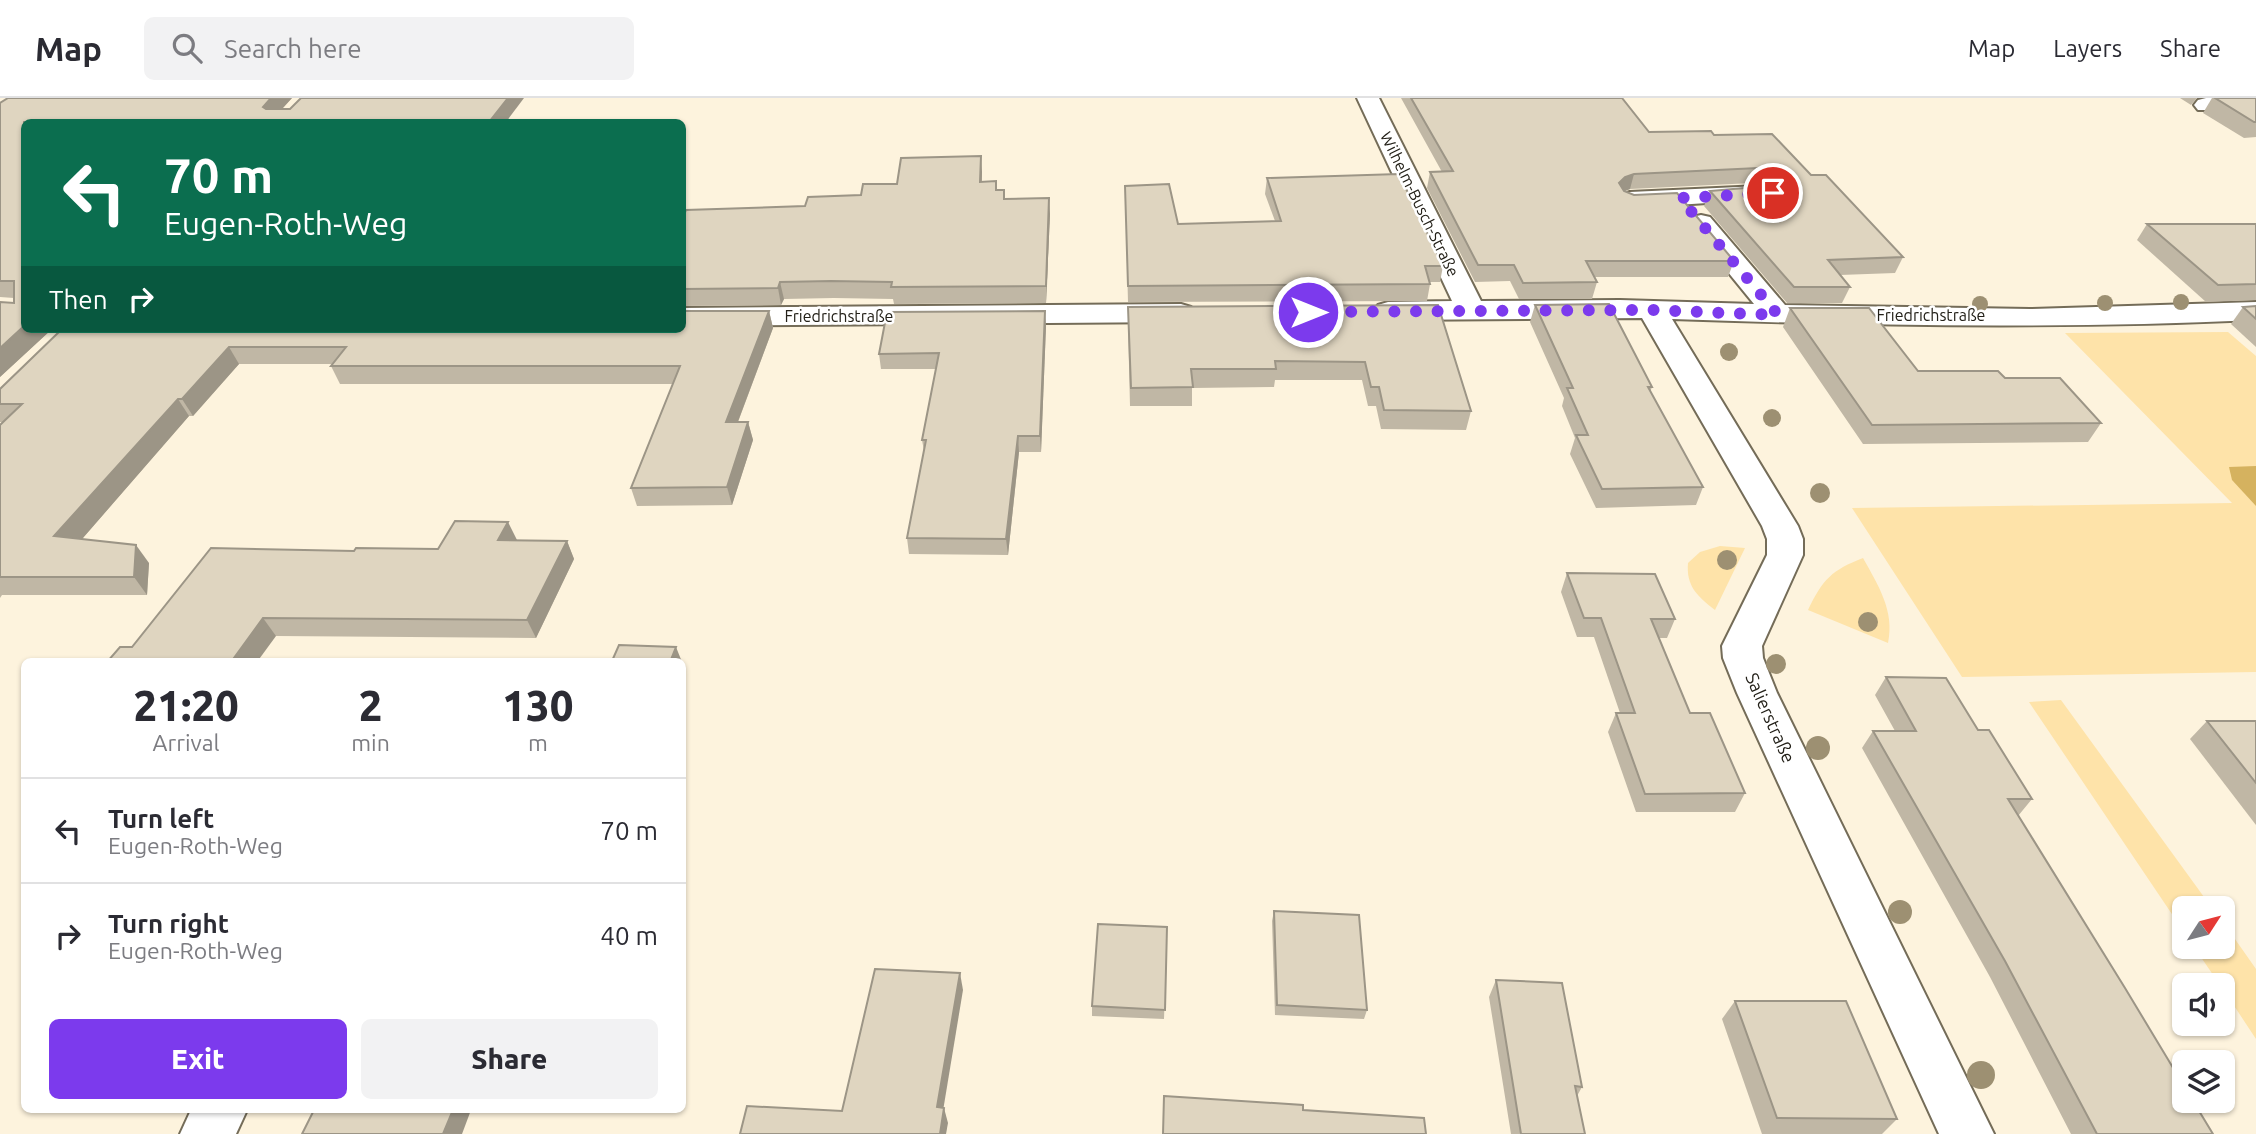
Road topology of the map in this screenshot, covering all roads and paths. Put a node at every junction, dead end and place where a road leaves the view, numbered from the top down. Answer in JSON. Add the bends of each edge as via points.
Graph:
{"nodes":[{"id":1,"x":1368,"y":98,"type":"edge"},
{"id":2,"x":2256,"y":103,"type":"edge"},
{"id":3,"x":2206,"y":105,"type":"dead end"},
{"id":4,"x":1773,"y":193,"type":"edge"},
{"id":5,"x":1680,"y":198,"type":"junction"},
{"id":6,"x":1630,"y":200,"type":"edge"},
{"id":7,"x":1471,"y":310,"type":"junction"},
{"id":8,"x":1652,"y":310,"type":"junction"},
{"id":9,"x":1360,"y":311,"type":"edge"},
{"id":10,"x":2256,"y":311,"type":"edge"},
{"id":11,"x":1208,"y":313,"type":"edge"},
{"id":12,"x":1778,"y":315,"type":"junction"},
{"id":13,"x":686,"y":317,"type":"edge"},
{"id":14,"x":218,"y":1113,"type":"edge"},
{"id":15,"x":207,"y":1134,"type":"edge"},
{"id":16,"x":1967,"y":1134,"type":"edge"}],
"edges":[{"from":1,"to":7,"type":"street","name":"Wilhelm-Busch-Straße"},
{"from":2,"to":3,"type":"street"},
{"from":4,"to":5,"type":"street"},
{"from":5,"to":6,"type":"street"},
{"from":5,"to":12,"type":"street"},
{"from":7,"to":8,"type":"street","name":"Friedrichstraße"},
{"from":7,"to":9,"type":"street","name":"Friedrichstraße"},
{"from":8,"to":12,"type":"street","name":"Friedrichstraße"},
{"from":8,"to":16,"type":"street","name":"Salierstraße","via":[[1785,539],[1785,555],[1742,646],[1743,658]]},
{"from":10,"to":12,"type":"street","name":"Friedrichstraße"},
{"from":11,"to":13,"type":"street","name":"Friedrichstraße"},
{"from":14,"to":15,"type":"street"}]}
